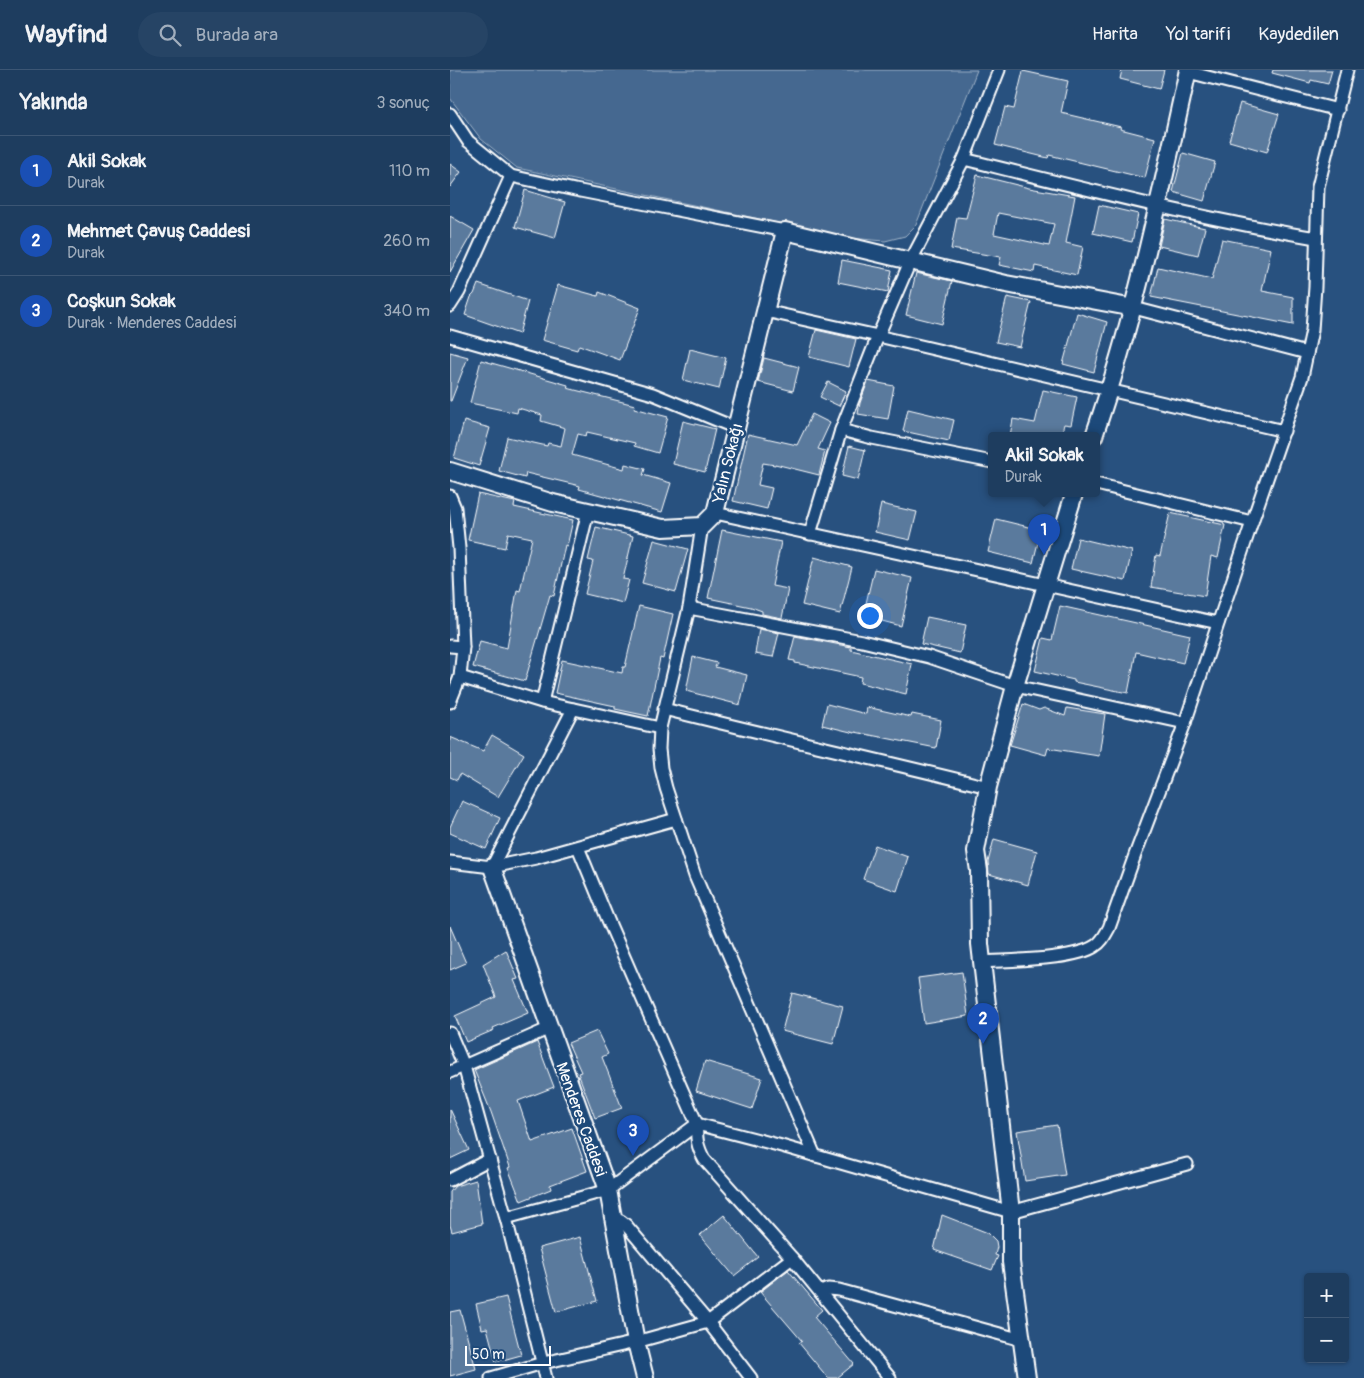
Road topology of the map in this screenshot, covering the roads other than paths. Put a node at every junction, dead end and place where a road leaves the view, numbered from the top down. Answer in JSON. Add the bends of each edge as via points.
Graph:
{"nodes":[{"id":1,"x":999,"y":70,"type":"edge"},
{"id":2,"x":1347,"y":70,"type":"edge"},
{"id":3,"x":1188,"y":71,"type":"edge"},
{"id":4,"x":1338,"y":110,"type":"junction"},
{"id":5,"x":450,"y":114,"type":"edge"},
{"id":6,"x":964,"y":159,"type":"junction"},
{"id":7,"x":511,"y":176,"type":"junction"},
{"id":8,"x":1158,"y":208,"type":"junction"},
{"id":9,"x":784,"y":231,"type":"junction"},
{"id":10,"x":1316,"y":238,"type":"junction"},
{"id":11,"x":910,"y":262,"type":"junction"},
{"id":12,"x":450,"y":284,"type":"edge"},
{"id":13,"x":460,"y":292,"type":"junction"},
{"id":14,"x":450,"y":306,"type":"edge"},
{"id":15,"x":1134,"y":308,"type":"junction"},
{"id":16,"x":765,"y":311,"type":"junction"},
{"id":17,"x":450,"y":336,"type":"edge"},
{"id":18,"x":878,"y":336,"type":"junction"},
{"id":19,"x":1307,"y":353,"type":"junction"},
{"id":20,"x":1110,"y":390,"type":"junction"},
{"id":21,"x":736,"y":428,"type":"junction"},
{"id":22,"x":841,"y":430,"type":"junction"},
{"id":23,"x":1284,"y":430,"type":"junction"},
{"id":24,"x":1095,"y":432,"type":"edge"},
{"id":25,"x":988,"y":461,"type":"edge"},
{"id":26,"x":450,"y":471,"type":"edge"},
{"id":27,"x":1100,"y":485,"type":"edge"},
{"id":28,"x":450,"y":496,"type":"edge"},
{"id":29,"x":1073,"y":497,"type":"edge"},
{"id":30,"x":588,"y":511,"type":"junction"},
{"id":31,"x":714,"y":513,"type":"junction"},
{"id":32,"x":1252,"y":522,"type":"junction"},
{"id":33,"x":702,"y":526,"type":"junction"},
{"id":34,"x":810,"y":534,"type":"junction"},
{"id":35,"x":455,"y":547,"type":"edge"},
{"id":36,"x":1046,"y":583,"type":"junction"},
{"id":37,"x":689,"y":608,"type":"junction"},
{"id":38,"x":1218,"y":623,"type":"junction"},
{"id":39,"x":450,"y":646,"type":"edge"},
{"id":40,"x":463,"y":647,"type":"junction"},
{"id":41,"x":460,"y":678,"type":"junction"},
{"id":42,"x":1015,"y":686,"type":"junction"},
{"id":43,"x":450,"y":702,"type":"edge"},
{"id":44,"x":542,"y":702,"type":"junction"},
{"id":45,"x":573,"y":709,"type":"junction"},
{"id":46,"x":664,"y":709,"type":"junction"},
{"id":47,"x":1185,"y":723,"type":"junction"},
{"id":48,"x":660,"y":728,"type":"junction"},
{"id":49,"x":988,"y":787,"type":"junction"},
{"id":50,"x":676,"y":820,"type":"junction"},
{"id":51,"x":578,"y":847,"type":"junction"},
{"id":52,"x":450,"y":862,"type":"edge"},
{"id":53,"x":492,"y":867,"type":"junction"},
{"id":54,"x":982,"y":962,"type":"junction"},
{"id":55,"x":550,"y":1028,"type":"junction"},
{"id":56,"x":450,"y":1033,"type":"edge"},
{"id":57,"x":464,"y":1066,"type":"junction"},
{"id":58,"x":450,"y":1072,"type":"edge"},
{"id":59,"x":697,"y":1124,"type":"junction"},
{"id":60,"x":815,"y":1156,"type":"junction"},
{"id":61,"x":490,"y":1159,"type":"junction"},
{"id":62,"x":1188,"y":1164,"type":"dead end"},
{"id":63,"x":450,"y":1180,"type":"edge"},
{"id":64,"x":608,"y":1190,"type":"junction"},
{"id":65,"x":1011,"y":1212,"type":"junction"},
{"id":66,"x":612,"y":1217,"type":"junction"},
{"id":67,"x":506,"y":1218,"type":"junction"},
{"id":68,"x":792,"y":1258,"type":"junction"},
{"id":69,"x":821,"y":1292,"type":"junction"},
{"id":70,"x":708,"y":1322,"type":"junction"},
{"id":71,"x":1022,"y":1340,"type":"junction"},
{"id":72,"x":636,"y":1342,"type":"junction"},
{"id":73,"x":543,"y":1363,"type":"junction"},
{"id":74,"x":491,"y":1378,"type":"edge"},
{"id":75,"x":546,"y":1378,"type":"edge"},
{"id":76,"x":645,"y":1378,"type":"edge"},
{"id":77,"x":750,"y":1378,"type":"edge"},
{"id":78,"x":890,"y":1378,"type":"edge"},
{"id":79,"x":1027,"y":1378,"type":"edge"}],
"edges":[{"from":1,"to":6,"type":"street"},
{"from":2,"to":4,"type":"street"},
{"from":3,"to":4,"type":"street"},
{"from":3,"to":8,"type":"street"},
{"from":4,"to":10,"type":"street","via":[[1320,178]]},
{"from":5,"to":7,"type":"street","via":[[468,140]]},
{"from":6,"to":8,"type":"street"},
{"from":6,"to":11,"type":"street"},
{"from":7,"to":9,"type":"street"},
{"from":7,"to":13,"type":"street"},
{"from":8,"to":10,"type":"street"},
{"from":8,"to":15,"type":"street"},
{"from":9,"to":11,"type":"street"},
{"from":9,"to":16,"type":"street","name":"Yalın Sokağı"},
{"from":10,"to":19,"type":"street","via":[[1316,287]]},
{"from":11,"to":15,"type":"street"},
{"from":11,"to":18,"type":"street"},
{"from":12,"to":13,"type":"street"},
{"from":13,"to":14,"type":"street"},
{"from":15,"to":19,"type":"street"},
{"from":15,"to":20,"type":"street"},
{"from":16,"to":18,"type":"street"},
{"from":16,"to":21,"type":"street","name":"Yalın Sokağı"},
{"from":17,"to":21,"type":"street","via":[[653,394]]},
{"from":18,"to":20,"type":"street"},
{"from":18,"to":22,"type":"street"},
{"from":19,"to":23,"type":"street"},
{"from":20,"to":23,"type":"street"},
{"from":20,"to":24,"type":"street"},
{"from":21,"to":31,"type":"street","name":"Yalın Sokağı"},
{"from":22,"to":25,"type":"street"},
{"from":22,"to":34,"type":"street"},
{"from":23,"to":32,"type":"street"},
{"from":26,"to":30,"type":"street"},
{"from":27,"to":32,"type":"street"},
{"from":28,"to":35,"type":"street","via":[[455,508]]},
{"from":29,"to":36,"type":"street"},
{"from":30,"to":33,"type":"street","via":[[664,528]]},
{"from":30,"to":44,"type":"street"},
{"from":31,"to":33,"type":"street","name":"Yalın Sokağı"},
{"from":31,"to":34,"type":"street"},
{"from":32,"to":38,"type":"street"},
{"from":33,"to":37,"type":"street"},
{"from":34,"to":36,"type":"street"},
{"from":35,"to":40,"type":"street"},
{"from":36,"to":38,"type":"street"},
{"from":36,"to":42,"type":"street"},
{"from":37,"to":42,"type":"street","via":[[929,657]]},
{"from":37,"to":46,"type":"street"},
{"from":38,"to":47,"type":"street"},
{"from":39,"to":40,"type":"street"},
{"from":40,"to":41,"type":"street"},
{"from":41,"to":43,"type":"street"},
{"from":41,"to":44,"type":"street"},
{"from":42,"to":47,"type":"street"},
{"from":42,"to":49,"type":"street"},
{"from":44,"to":45,"type":"street"},
{"from":45,"to":48,"type":"street"},
{"from":45,"to":53,"type":"street"},
{"from":46,"to":48,"type":"street"},
{"from":46,"to":49,"type":"street"},
{"from":47,"to":54,"type":"street","via":[[1104,937],[1086,951]]},
{"from":48,"to":50,"type":"street","via":[[662,768]]},
{"from":49,"to":54,"type":"street","via":[[976,851]]},
{"from":50,"to":51,"type":"street"},
{"from":50,"to":60,"type":"street","via":[[695,876]]},
{"from":51,"to":53,"type":"street"},
{"from":51,"to":59,"type":"street"},
{"from":52,"to":53,"type":"street"},
{"from":53,"to":55,"type":"street","name":"Menderes Caddesi"},
{"from":54,"to":65,"type":"street"},
{"from":55,"to":57,"type":"street"},
{"from":55,"to":64,"type":"street","name":"Menderes Caddesi"},
{"from":56,"to":57,"type":"street"},
{"from":57,"to":58,"type":"street"},
{"from":57,"to":61,"type":"street"},
{"from":59,"to":60,"type":"street"},
{"from":59,"to":64,"type":"street"},
{"from":59,"to":68,"type":"street","via":[[696,1139],[704,1159]]},
{"from":60,"to":65,"type":"street"},
{"from":61,"to":63,"type":"street"},
{"from":61,"to":67,"type":"street"},
{"from":62,"to":65,"type":"street"},
{"from":64,"to":66,"type":"street","name":"Menderes Caddesi"},
{"from":64,"to":67,"type":"street"},
{"from":65,"to":71,"type":"street","via":[[1011,1262]]},
{"from":66,"to":70,"type":"street","via":[[626,1225]]},
{"from":66,"to":72,"type":"street","name":"Menderes Caddesi"},
{"from":67,"to":73,"type":"street"},
{"from":68,"to":69,"type":"street"},
{"from":68,"to":70,"type":"street"},
{"from":69,"to":71,"type":"street","via":[[839,1290]]},
{"from":69,"to":78,"type":"street"},
{"from":70,"to":72,"type":"street"},
{"from":70,"to":77,"type":"street"},
{"from":71,"to":79,"type":"street"},
{"from":72,"to":73,"type":"street"},
{"from":72,"to":76,"type":"street","name":"Menderes Caddesi"},
{"from":73,"to":74,"type":"street"},
{"from":73,"to":75,"type":"street"}]}
